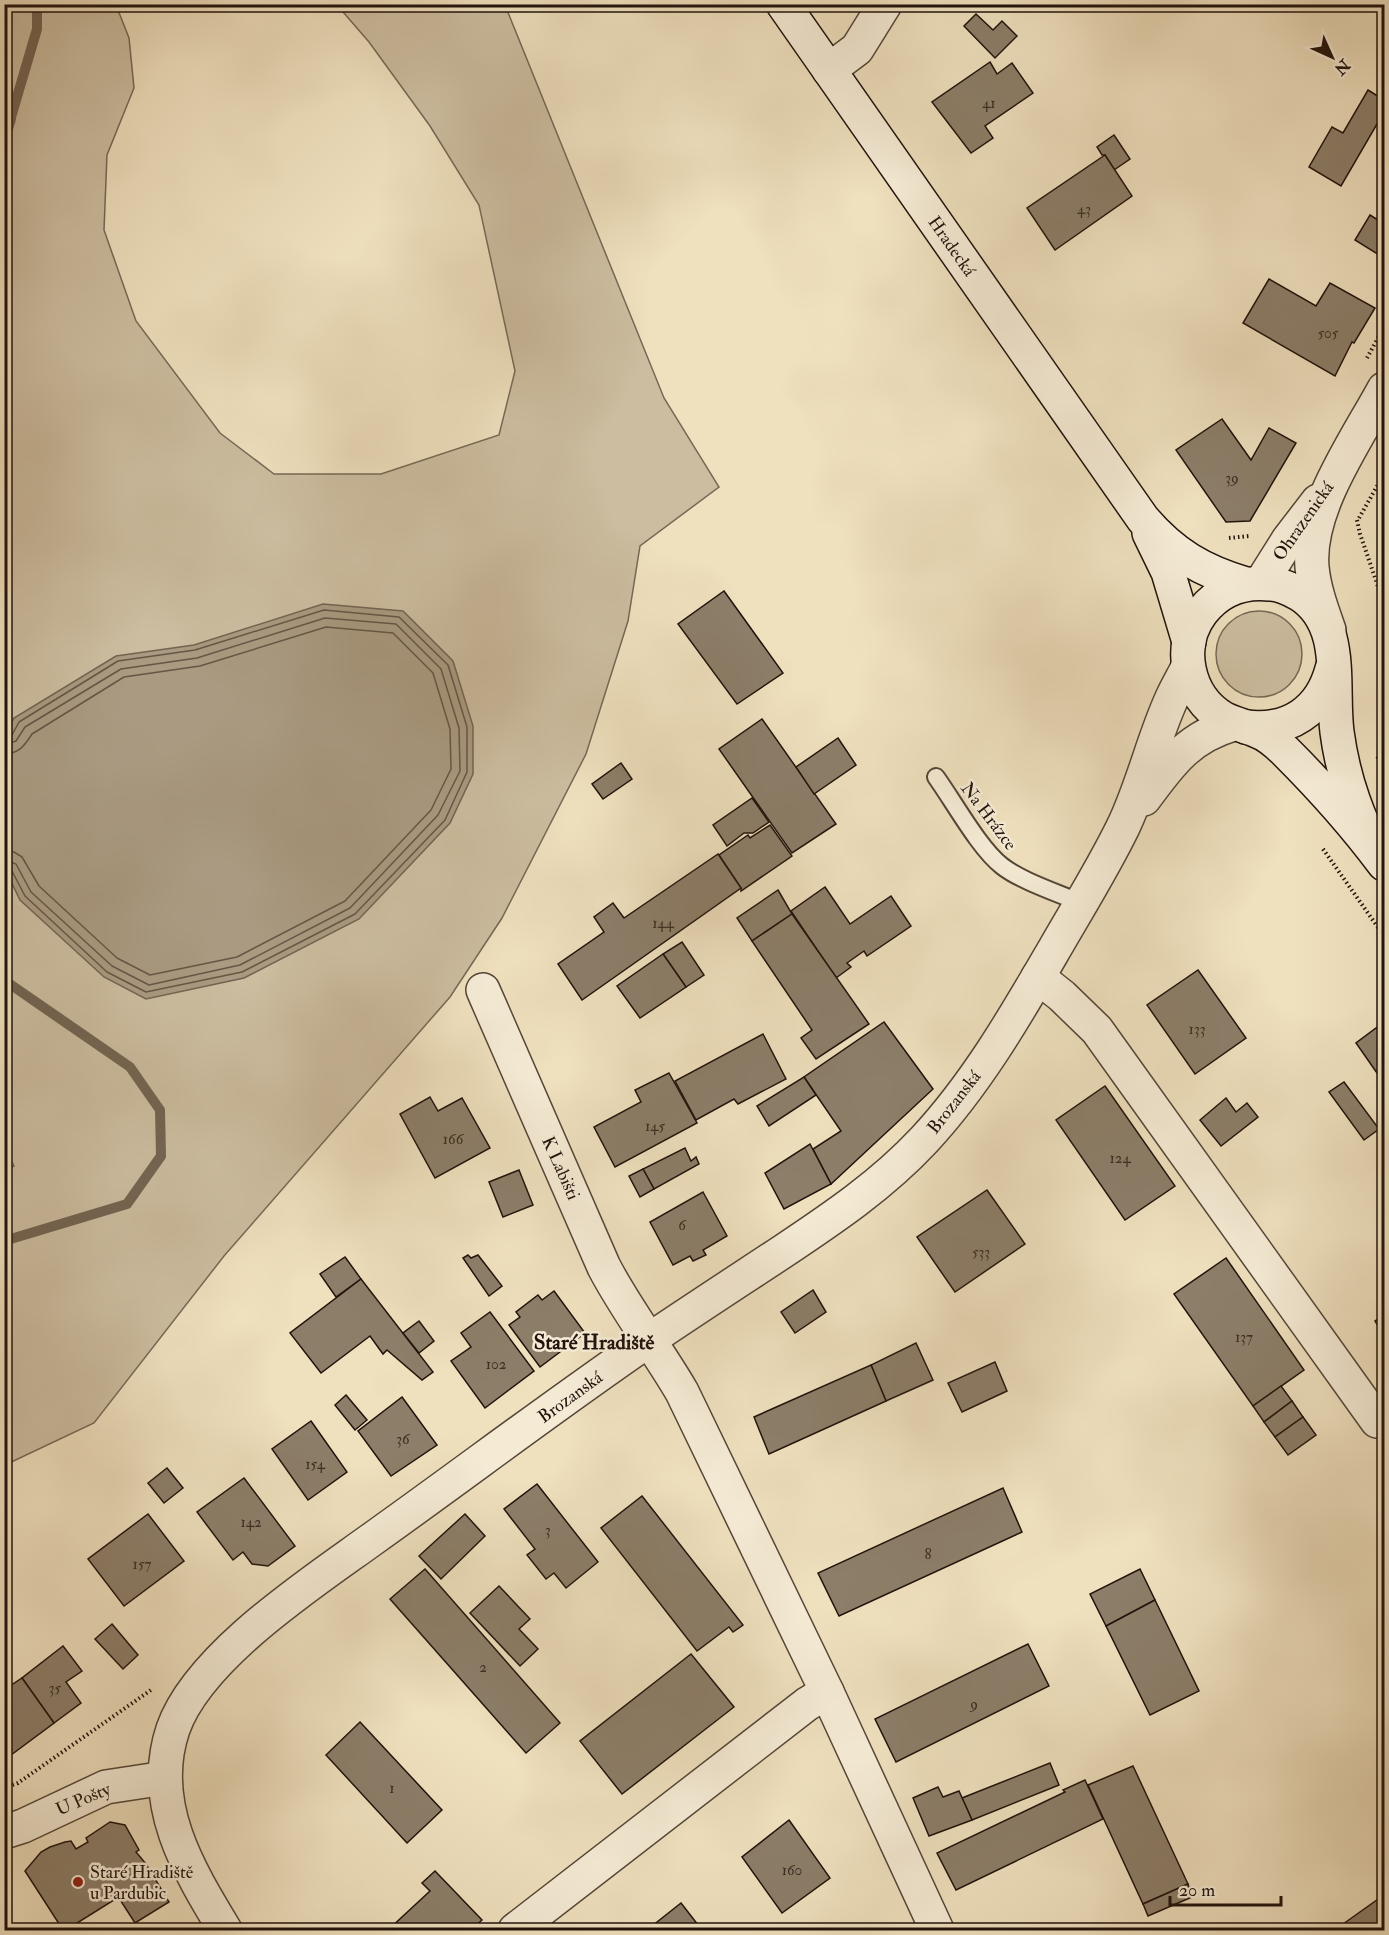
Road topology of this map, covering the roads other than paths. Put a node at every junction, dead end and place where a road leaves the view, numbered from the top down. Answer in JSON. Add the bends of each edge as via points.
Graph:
{"nodes":[{"id":1,"x":783,"y":4,"type":"edge"},
{"id":2,"x":885,"y":4,"type":"edge"},
{"id":3,"x":829,"y":70,"type":"junction"},
{"id":4,"x":1384,"y":389,"type":"edge"},
{"id":5,"x":1345,"y":460,"type":"junction"},
{"id":6,"x":1121,"y":488,"type":"junction"},
{"id":7,"x":1253,"y":584,"type":"junction"},
{"id":8,"x":1331,"y":643,"type":"junction"},
{"id":9,"x":1189,"y":654,"type":"junction"},
{"id":10,"x":1240,"y":725,"type":"junction"},
{"id":11,"x":936,"y":777,"type":"dead end"},
{"id":12,"x":1124,"y":826,"type":"junction"},
{"id":13,"x":1384,"y":864,"type":"edge"},
{"id":14,"x":1081,"y":903,"type":"junction"},
{"id":15,"x":1038,"y":977,"type":"junction"},
{"id":16,"x":483,"y":990,"type":"dead end"},
{"id":17,"x":648,"y":1341,"type":"junction"},
{"id":18,"x":1377,"y":1421,"type":"dead end"},
{"id":19,"x":827,"y":1692,"type":"junction"},
{"id":20,"x":165,"y":1778,"type":"junction"},
{"id":21,"x":4,"y":1832,"type":"edge"},
{"id":22,"x":225,"y":1930,"type":"edge"},
{"id":23,"x":514,"y":1930,"type":"edge"},
{"id":24,"x":937,"y":1930,"type":"edge"}],
"edges":[{"from":1,"to":3,"type":"street","name":"Hradecká"},
{"from":2,"to":3,"type":"street","via":[[857,49]]},
{"from":3,"to":6,"type":"street","name":"Hradecká"},
{"from":4,"to":5,"type":"street","name":"Ohrazenická"},
{"from":5,"to":7,"type":"street","name":"Ohrazenická"},
{"from":5,"to":8,"type":"street","name":"Ohrazenická","via":[[1313,535],[1312,567]]},
{"from":6,"to":7,"type":"street","name":"Hradecká","via":[[1150,527],[1174,549],[1207,571]]},
{"from":6,"to":9,"type":"street","name":"Hradecká","via":[[1167,572]]},
{"from":7,"to":8,"type":"street","via":[[1276,584],[1304,597],[1320,614]]},
{"from":7,"to":9,"type":"street","via":[[1223,593],[1204,609],[1197,619]]},
{"from":8,"to":10,"type":"street","via":[[1328,681],[1313,706],[1275,727]]},
{"from":8,"to":13,"type":"street","via":[[1337,733],[1348,781],[1367,834]]},
{"from":9,"to":10,"type":"street","via":[[1196,691],[1203,701],[1223,718]]},
{"from":9,"to":12,"type":"street","name":"Brozanská"},
{"from":10,"to":12,"type":"street","name":"Brozanská","via":[[1218,729],[1193,742]]},
{"from":10,"to":13,"type":"street","via":[[1268,736],[1285,751]]},
{"from":11,"to":14,"type":"lane","name":"Na Hrázce","via":[[1001,866]]},
{"from":12,"to":14,"type":"street","name":"Brozanská"},
{"from":14,"to":15,"type":"street","name":"Brozanská"},
{"from":15,"to":17,"type":"street","name":"Brozanská","via":[[967,1088],[894,1170],[851,1206]]},
{"from":15,"to":18,"type":"street","via":[[1097,1030]]},
{"from":16,"to":17,"type":"street","name":"K Labišti","via":[[604,1268]]},
{"from":17,"to":19,"type":"street","name":"K Labišti","via":[[682,1392]]},
{"from":17,"to":20,"type":"street","name":"Brozanská","via":[[301,1591],[228,1653],[205,1676],[174,1726]]},
{"from":19,"to":23,"type":"street"},
{"from":19,"to":24,"type":"street","name":"K Labišti"},
{"from":20,"to":21,"type":"street","name":"U Pošty","via":[[106,1787]]},
{"from":20,"to":22,"type":"street","name":"Brozanská","via":[[177,1841]]}]}
